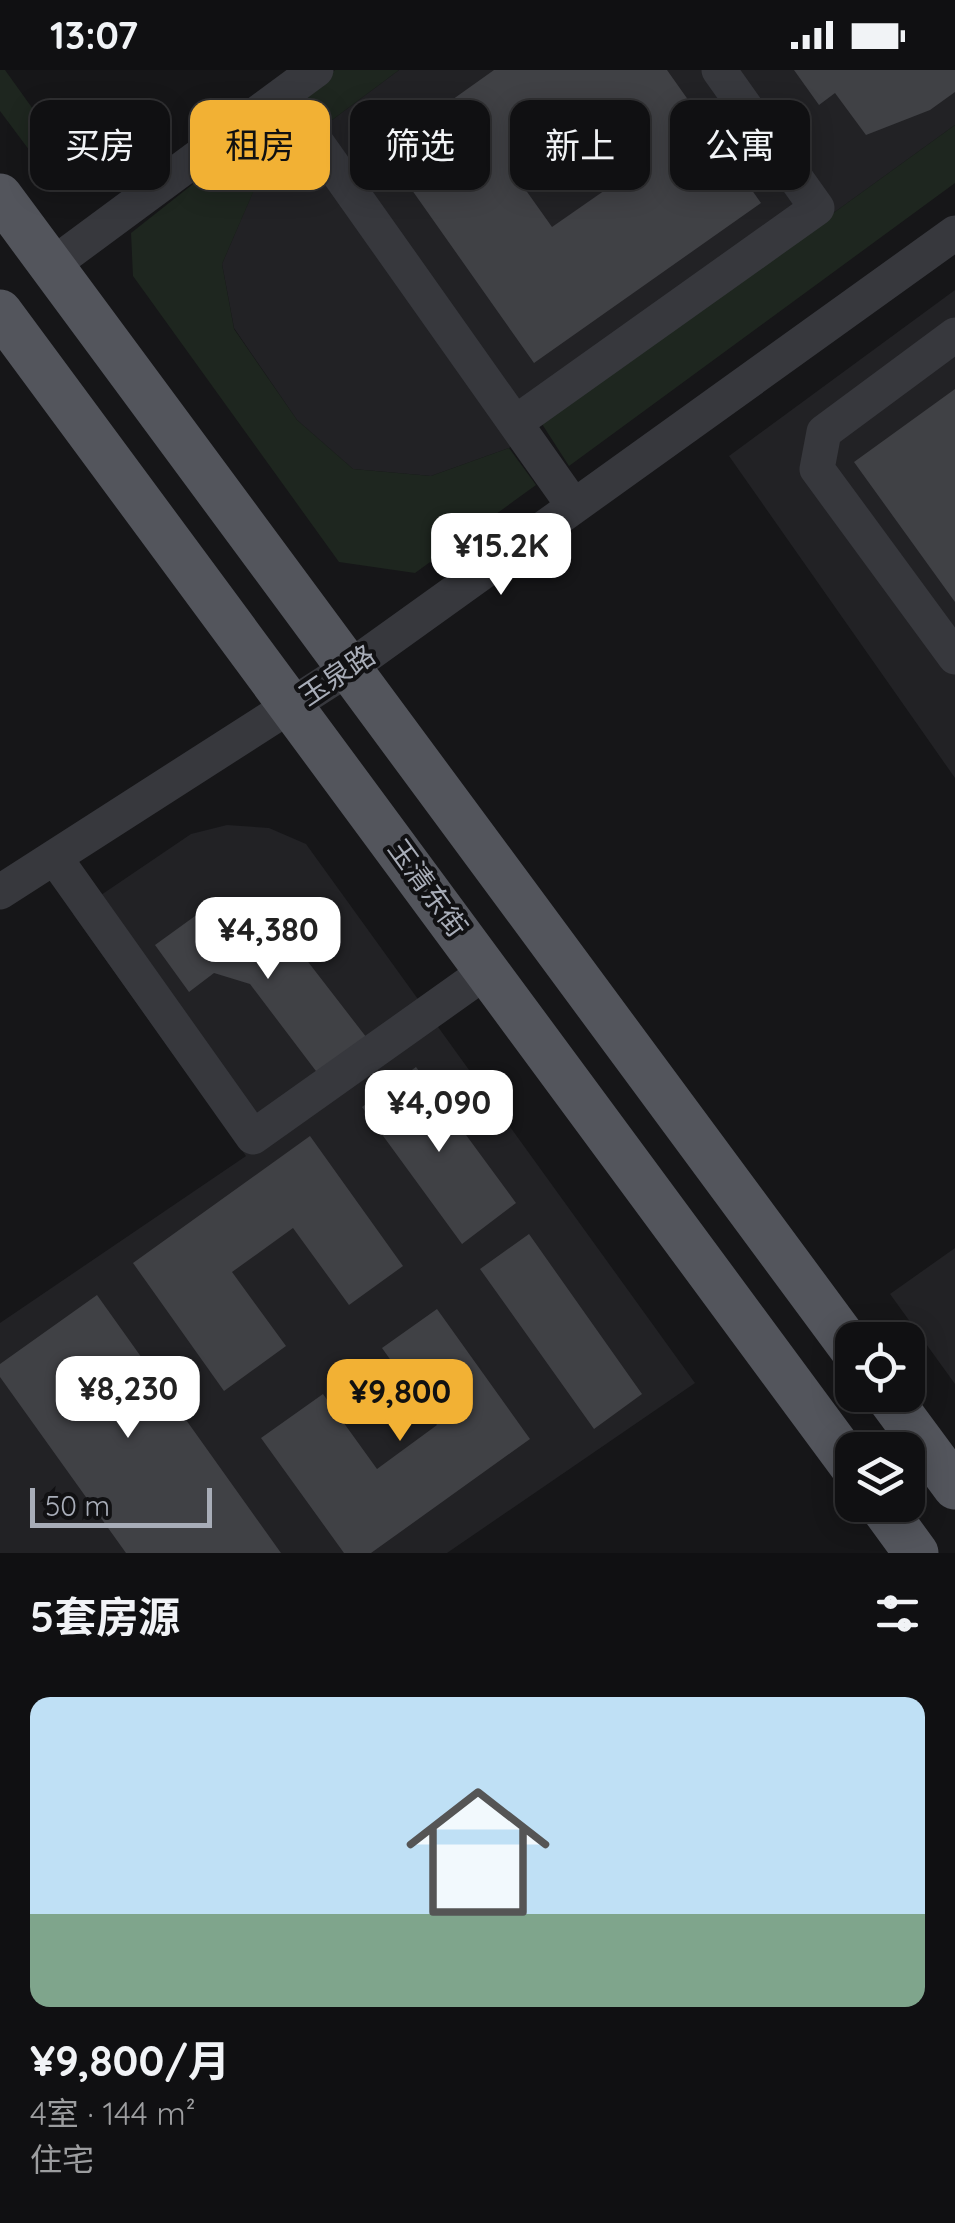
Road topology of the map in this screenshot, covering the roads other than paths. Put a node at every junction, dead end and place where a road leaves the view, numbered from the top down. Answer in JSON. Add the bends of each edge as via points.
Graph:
{"nodes":[{"id":1,"x":316,"y":70,"type":"edge"},
{"id":2,"x":719,"y":70,"type":"edge"},
{"id":3,"x":282,"y":95,"type":"junction"},
{"id":4,"x":0,"y":196,"type":"edge"},
{"id":5,"x":955,"y":233,"type":"edge"},
{"id":6,"x":52,"y":265,"type":"junction"},
{"id":7,"x":0,"y":312,"type":"edge"},
{"id":8,"x":955,"y":334,"type":"edge"},
{"id":9,"x":515,"y":422,"type":"junction"},
{"id":10,"x":573,"y":505,"type":"junction"},
{"id":11,"x":955,"y":657,"type":"edge"},
{"id":12,"x":350,"y":668,"type":"junction"},
{"id":13,"x":293,"y":706,"type":"junction"},
{"id":14,"x":54,"y":858,"type":"junction"},
{"id":15,"x":0,"y":892,"type":"edge"},
{"id":16,"x":488,"y":970,"type":"junction"},
{"id":17,"x":835,"y":1325,"type":"edge"},
{"id":18,"x":900,"y":1412,"type":"edge"},
{"id":19,"x":835,"y":1443,"type":"edge"},
{"id":20,"x":955,"y":1487,"type":"edge"},
{"id":21,"x":893,"y":1522,"type":"edge"},
{"id":22,"x":916,"y":1553,"type":"edge"}],
"edges":[{"from":1,"to":3,"type":"street"},
{"from":2,"to":9,"type":"street","via":[[817,208]]},
{"from":3,"to":6,"type":"street"},
{"from":3,"to":9,"type":"street"},
{"from":4,"to":6,"type":"main road"},
{"from":5,"to":10,"type":"street","name":"玉泉路"},
{"from":6,"to":12,"type":"main road"},
{"from":7,"to":13,"type":"main road","name":"玉清东街"},
{"from":8,"to":11,"type":"street","via":[[824,432],[817,470]]},
{"from":9,"to":10,"type":"street"},
{"from":10,"to":12,"type":"street","name":"玉泉路"},
{"from":12,"to":13,"type":"street","name":"玉泉路"},
{"from":12,"to":17,"type":"main road"},
{"from":13,"to":14,"type":"street","name":"玉泉路"},
{"from":13,"to":16,"type":"main road","name":"玉清东街"},
{"from":14,"to":15,"type":"street","name":"玉泉路"},
{"from":14,"to":16,"type":"street","via":[[253,1137]]},
{"from":16,"to":19,"type":"main road","name":"玉清东街"},
{"from":18,"to":20,"type":"main road"},
{"from":21,"to":22,"type":"main road"}]}
